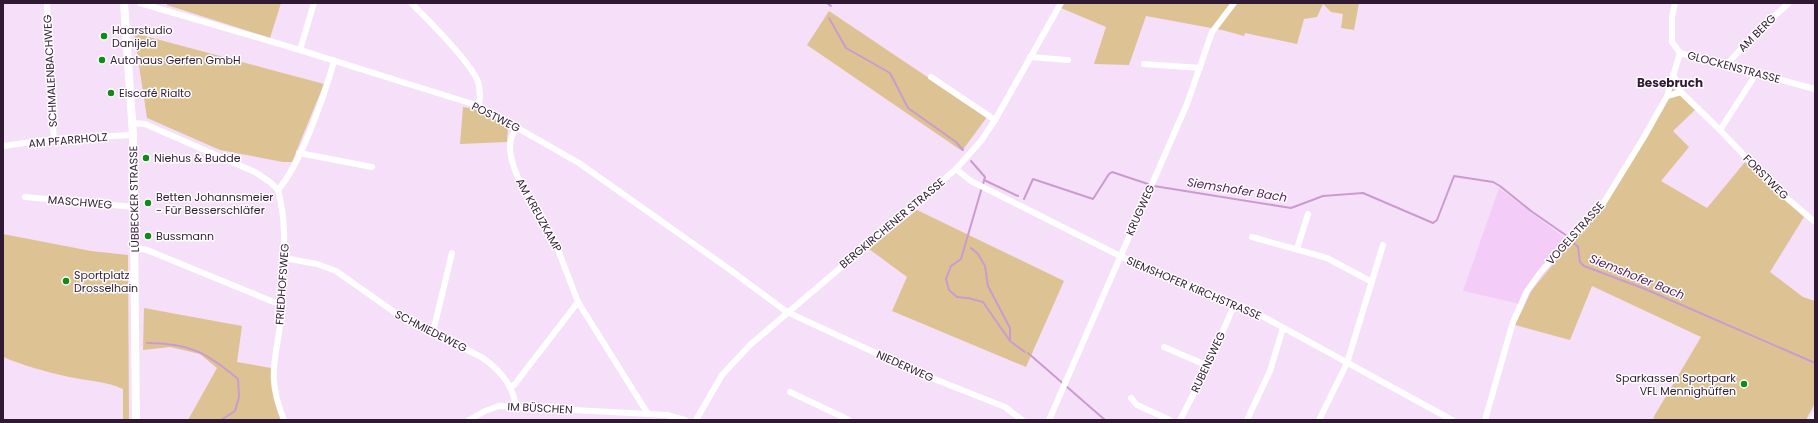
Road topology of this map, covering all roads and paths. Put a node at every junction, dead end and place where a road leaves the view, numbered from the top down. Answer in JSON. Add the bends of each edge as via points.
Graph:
{"nodes":[{"id":1,"x":47,"y":3,"type":"edge"},
{"id":2,"x":124,"y":3,"type":"edge"},
{"id":3,"x":140,"y":3,"type":"edge"},
{"id":4,"x":314,"y":3,"type":"edge"},
{"id":5,"x":411,"y":3,"type":"edge"},
{"id":6,"x":1061,"y":3,"type":"edge"},
{"id":7,"x":1234,"y":3,"type":"edge"},
{"id":8,"x":1675,"y":3,"type":"edge"},
{"id":9,"x":1790,"y":3,"type":"edge"},
{"id":10,"x":300,"y":50,"type":"junction"},
{"id":11,"x":1680,"y":53,"type":"junction"},
{"id":12,"x":1030,"y":57,"type":"junction"},
{"id":13,"x":1068,"y":60,"type":"dead end"},
{"id":14,"x":334,"y":62,"type":"junction"},
{"id":15,"x":1144,"y":64,"type":"dead end"},
{"id":16,"x":1726,"y":65,"type":"junction"},
{"id":17,"x":1200,"y":68,"type":"junction"},
{"id":18,"x":1673,"y":74,"type":"junction"},
{"id":19,"x":1756,"y":74,"type":"junction"},
{"id":20,"x":931,"y":77,"type":"dead end"},
{"id":21,"x":1815,"y":90,"type":"edge"},
{"id":22,"x":1682,"y":92,"type":"junction"},
{"id":23,"x":1666,"y":96,"type":"junction"},
{"id":24,"x":479,"y":106,"type":"junction"},
{"id":25,"x":995,"y":120,"type":"junction"},
{"id":26,"x":132,"y":123,"type":"junction"},
{"id":27,"x":517,"y":128,"type":"junction"},
{"id":28,"x":1720,"y":130,"type":"junction"},
{"id":29,"x":133,"y":135,"type":"junction"},
{"id":30,"x":54,"y":139,"type":"junction"},
{"id":31,"x":3,"y":146,"type":"edge"},
{"id":32,"x":299,"y":153,"type":"junction"},
{"id":33,"x":372,"y":167,"type":"dead end"},
{"id":34,"x":956,"y":169,"type":"junction"},
{"id":35,"x":278,"y":190,"type":"junction"},
{"id":36,"x":25,"y":197,"type":"dead end"},
{"id":37,"x":134,"y":207,"type":"junction"},
{"id":38,"x":1308,"y":214,"type":"dead end"},
{"id":39,"x":1815,"y":222,"type":"edge"},
{"id":40,"x":1252,"y":237,"type":"dead end"},
{"id":41,"x":1383,"y":245,"type":"dead end"},
{"id":42,"x":135,"y":248,"type":"junction"},
{"id":43,"x":1297,"y":249,"type":"junction"},
{"id":44,"x":452,"y":253,"type":"dead end"},
{"id":45,"x":1120,"y":256,"type":"junction"},
{"id":46,"x":284,"y":258,"type":"junction"},
{"id":47,"x":1372,"y":282,"type":"junction"},
{"id":48,"x":578,"y":302,"type":"junction"},
{"id":49,"x":1235,"y":303,"type":"junction"},
{"id":50,"x":281,"y":305,"type":"junction"},
{"id":51,"x":787,"y":312,"type":"junction"},
{"id":52,"x":1283,"y":328,"type":"junction"},
{"id":53,"x":433,"y":332,"type":"junction"},
{"id":54,"x":1164,"y":347,"type":"dead end"},
{"id":55,"x":1348,"y":363,"type":"junction"},
{"id":56,"x":1208,"y":366,"type":"junction"},
{"id":57,"x":511,"y":387,"type":"junction"},
{"id":58,"x":790,"y":392,"type":"dead end"},
{"id":59,"x":1130,"y":398,"type":"dead end"},
{"id":60,"x":516,"y":406,"type":"junction"},
{"id":61,"x":648,"y":414,"type":"junction"},
{"id":62,"x":1815,"y":414,"type":"edge"},
{"id":63,"x":136,"y":420,"type":"edge"},
{"id":64,"x":284,"y":420,"type":"edge"},
{"id":65,"x":469,"y":420,"type":"edge"},
{"id":66,"x":685,"y":420,"type":"edge"},
{"id":67,"x":696,"y":420,"type":"edge"},
{"id":68,"x":848,"y":420,"type":"edge"},
{"id":69,"x":1022,"y":420,"type":"edge"},
{"id":70,"x":1049,"y":420,"type":"edge"},
{"id":71,"x":1170,"y":420,"type":"edge"},
{"id":72,"x":1180,"y":420,"type":"edge"},
{"id":73,"x":1247,"y":420,"type":"edge"},
{"id":74,"x":1319,"y":420,"type":"edge"},
{"id":75,"x":1452,"y":420,"type":"edge"},
{"id":76,"x":1485,"y":420,"type":"edge"},
{"id":77,"x":1812,"y":420,"type":"edge"}],
"edges":[{"from":1,"to":30,"type":"street","name":"SCHMALENBACHWEG"},
{"from":2,"to":26,"type":"main road","name":"LÜBBECKER STRASSE"},
{"from":3,"to":10,"type":"street","name":"POSTWEG"},
{"from":4,"to":10,"type":"street"},
{"from":5,"to":24,"type":"street","via":[[464,62],[477,81],[481,96]]},
{"from":6,"to":12,"type":"street","name":"BERGKIRCHENER STRASSE"},
{"from":7,"to":17,"type":"street","name":"KRUGWEG","via":[[1212,32]]},
{"from":8,"to":11,"type":"street","name":"GLOCKENSTRASSE","via":[[1672,42]]},
{"from":9,"to":16,"type":"street","name":"AM BERG","via":[[1760,29]]},
{"from":10,"to":14,"type":"street","name":"POSTWEG"},
{"from":11,"to":16,"type":"street","name":"GLOCKENSTRASSE"},
{"from":11,"to":18,"type":"street","name":"VOGELSTRASSE"},
{"from":12,"to":13,"type":"street"},
{"from":12,"to":25,"type":"street","name":"BERGKIRCHENER STRASSE"},
{"from":14,"to":24,"type":"street","name":"POSTWEG"},
{"from":14,"to":32,"type":"street"},
{"from":15,"to":17,"type":"street"},
{"from":16,"to":19,"type":"street","name":"GLOCKENSTRASSE"},
{"from":17,"to":45,"type":"street","name":"KRUGWEG","via":[[1187,104]]},
{"from":18,"to":22,"type":"street","name":"FORSTWEG"},
{"from":18,"to":23,"type":"street","name":"VOGELSTRASSE"},
{"from":19,"to":21,"type":"street","name":"GLOCKENSTRASSE"},
{"from":19,"to":28,"type":"street"},
{"from":20,"to":25,"type":"street"},
{"from":22,"to":23,"type":"street"},
{"from":22,"to":28,"type":"street","name":"FORSTWEG"},
{"from":23,"to":76,"type":"street","name":"VOGELSTRASSE","via":[[1601,207],[1569,240],[1527,291],[1513,322]]},
{"from":24,"to":27,"type":"street","name":"POSTWEG"},
{"from":25,"to":34,"type":"street","name":"BERGKIRCHENER STRASSE","via":[[981,141]]},
{"from":26,"to":29,"type":"main road","name":"LÜBBECKER STRASSE"},
{"from":26,"to":35,"type":"street","via":[[145,124],[161,130],[255,172]]},
{"from":27,"to":48,"type":"street","name":"AM KREUZKAMP","via":[[511,134],[510,146],[514,169],[532,206],[557,247]]},
{"from":27,"to":51,"type":"street","name":"POSTWEG","via":[[578,163]]},
{"from":28,"to":39,"type":"street","name":"FORSTWEG","via":[[1776,189]]},
{"from":29,"to":30,"type":"street","name":"AM PFARRHOLZ"},
{"from":29,"to":37,"type":"main road","name":"LÜBBECKER STRASSE"},
{"from":30,"to":31,"type":"street","name":"AM PFARRHOLZ"},
{"from":32,"to":33,"type":"street"},
{"from":32,"to":35,"type":"street"},
{"from":34,"to":45,"type":"street","name":"SIEMSHOFER KIRCHSTRASSE","via":[[971,181]]},
{"from":34,"to":51,"type":"street","name":"BERGKIRCHENER STRASSE"},
{"from":35,"to":46,"type":"street","name":"FRIEDHOFSWEG","via":[[285,231]]},
{"from":36,"to":37,"type":"street","name":"MASCHWEG"},
{"from":37,"to":42,"type":"main road","name":"LÜBBECKER STRASSE"},
{"from":38,"to":43,"type":"street"},
{"from":40,"to":43,"type":"street"},
{"from":41,"to":47,"type":"street"},
{"from":42,"to":50,"type":"street","via":[[147,250]]},
{"from":42,"to":63,"type":"main road","name":"LÜBBECKER STRASSE"},
{"from":43,"to":47,"type":"street","via":[[1327,258]]},
{"from":44,"to":53,"type":"street"},
{"from":45,"to":49,"type":"street","name":"SIEMSHOFER KIRCHSTRASSE","via":[[1169,279]]},
{"from":45,"to":70,"type":"street","name":"KRUGWEG"},
{"from":46,"to":50,"type":"street","name":"FRIEDHOFSWEG"},
{"from":46,"to":53,"type":"street","name":"SCHMIEDEWEG","via":[[317,264],[336,271],[397,314]]},
{"from":47,"to":55,"type":"street"},
{"from":48,"to":57,"type":"street"},
{"from":48,"to":61,"type":"street","name":"AM KREUZKAMP"},
{"from":49,"to":52,"type":"street","name":"SIEMSHOFER KIRCHSTRASSE"},
{"from":49,"to":56,"type":"street","name":"RUBENSWEG"},
{"from":50,"to":64,"type":"street","name":"FRIEDHOFSWEG","via":[[273,373],[278,405]]},
{"from":51,"to":67,"type":"street","name":"BERGKIRCHENER STRASSE","via":[[731,365],[713,389]]},
{"from":51,"to":69,"type":"street","name":"NIEDERWEG","via":[[918,372],[1005,407]]},
{"from":52,"to":55,"type":"street","name":"SIEMSHOFER KIRCHSTRASSE"},
{"from":52,"to":73,"type":"street","via":[[1270,370]]},
{"from":53,"to":57,"type":"street","name":"SCHMIEDEWEG","via":[[483,358],[495,367]]},
{"from":54,"to":56,"type":"street"},
{"from":55,"to":74,"type":"street"},
{"from":55,"to":75,"type":"street","name":"SIEMSHOFER KIRCHSTRASSE"},
{"from":56,"to":72,"type":"street","name":"RUBENSWEG"},
{"from":57,"to":60,"type":"street","name":"SCHMIEDEWEG"},
{"from":58,"to":68,"type":"street"},
{"from":59,"to":71,"type":"street","via":[[1137,405]]},
{"from":60,"to":61,"type":"street","name":"IM BÜSCHEN"},
{"from":60,"to":65,"type":"street","name":"IM BÜSCHEN","via":[[499,406]]},
{"from":61,"to":66,"type":"street","name":"IM BÜSCHEN","via":[[667,415]]},
{"from":62,"to":77,"type":"street"}]}
